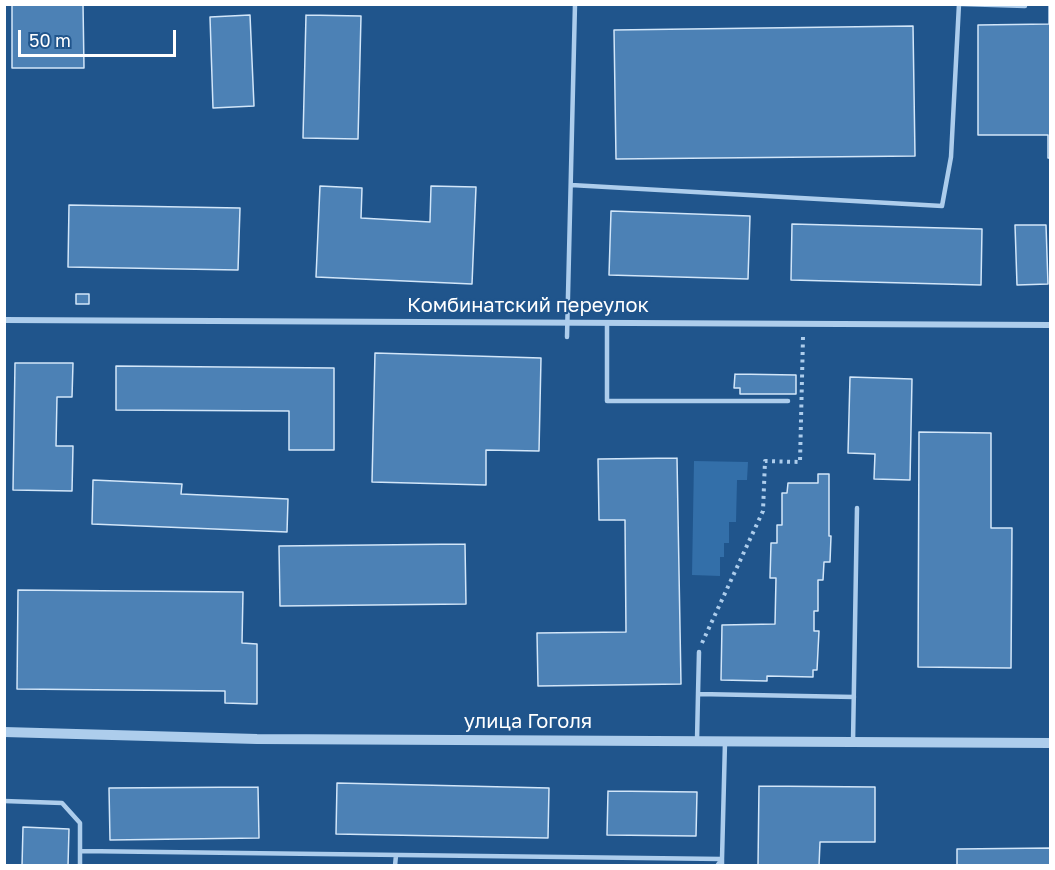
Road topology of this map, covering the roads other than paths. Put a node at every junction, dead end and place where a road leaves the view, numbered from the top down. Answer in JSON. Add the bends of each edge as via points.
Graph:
{"nodes":[{"id":1,"x":575,"y":4,"type":"edge"},
{"id":2,"x":960,"y":4,"type":"edge"},
{"id":3,"x":1025,"y":6,"type":"edge"},
{"id":4,"x":571,"y":185,"type":"junction"},
{"id":5,"x":4,"y":320,"type":"edge"},
{"id":6,"x":568,"y":323,"type":"junction"},
{"id":7,"x":607,"y":323,"type":"junction"},
{"id":8,"x":1050,"y":325,"type":"edge"},
{"id":9,"x":567,"y":337,"type":"dead end"},
{"id":10,"x":788,"y":401,"type":"dead end"},
{"id":11,"x":857,"y":508,"type":"dead end"},
{"id":12,"x":699,"y":652,"type":"road end"},
{"id":13,"x":698,"y":693,"type":"junction"},
{"id":14,"x":854,"y":697,"type":"junction"},
{"id":15,"x":4,"y":732,"type":"edge"},
{"id":16,"x":697,"y":741,"type":"junction"},
{"id":17,"x":725,"y":741,"type":"junction"},
{"id":18,"x":853,"y":742,"type":"junction"},
{"id":19,"x":1050,"y":743,"type":"edge"},
{"id":20,"x":4,"y":801,"type":"edge"},
{"id":21,"x":80,"y":851,"type":"junction"},
{"id":22,"x":396,"y":855,"type":"junction"},
{"id":23,"x":722,"y":859,"type":"junction"},
{"id":24,"x":80,"y":866,"type":"edge"},
{"id":25,"x":395,"y":866,"type":"edge"},
{"id":26,"x":717,"y":866,"type":"edge"},
{"id":27,"x":722,"y":866,"type":"edge"}],
"edges":[{"from":1,"to":4,"type":"lane"},
{"from":2,"to":3,"type":"lane"},
{"from":2,"to":4,"type":"lane","via":[[951,158],[942,206]]},
{"from":4,"to":6,"type":"lane"},
{"from":5,"to":6,"type":"street","name":"Комбинатский переулок"},
{"from":6,"to":7,"type":"street","name":"Комбинатский переулок"},
{"from":6,"to":9,"type":"lane"},
{"from":7,"to":8,"type":"street","name":"Комбинатский переулок"},
{"from":7,"to":10,"type":"lane","via":[[607,401]]},
{"from":11,"to":14,"type":"lane"},
{"from":12,"to":13,"type":"lane"},
{"from":13,"to":14,"type":"lane"},
{"from":13,"to":16,"type":"lane"},
{"from":14,"to":18,"type":"lane"},
{"from":15,"to":16,"type":"street","name":"улица Гоголя","via":[[257,739]]},
{"from":16,"to":17,"type":"street","name":"улица Гоголя"},
{"from":17,"to":18,"type":"street","name":"улица Гоголя"},
{"from":17,"to":23,"type":"lane"},
{"from":18,"to":19,"type":"street","name":"улица Гоголя"},
{"from":20,"to":21,"type":"lane","via":[[63,802],[80,823]]},
{"from":21,"to":22,"type":"lane"},
{"from":21,"to":24,"type":"lane"},
{"from":22,"to":23,"type":"lane"},
{"from":22,"to":25,"type":"lane"},
{"from":23,"to":26,"type":"lane"},
{"from":23,"to":27,"type":"lane"}]}
